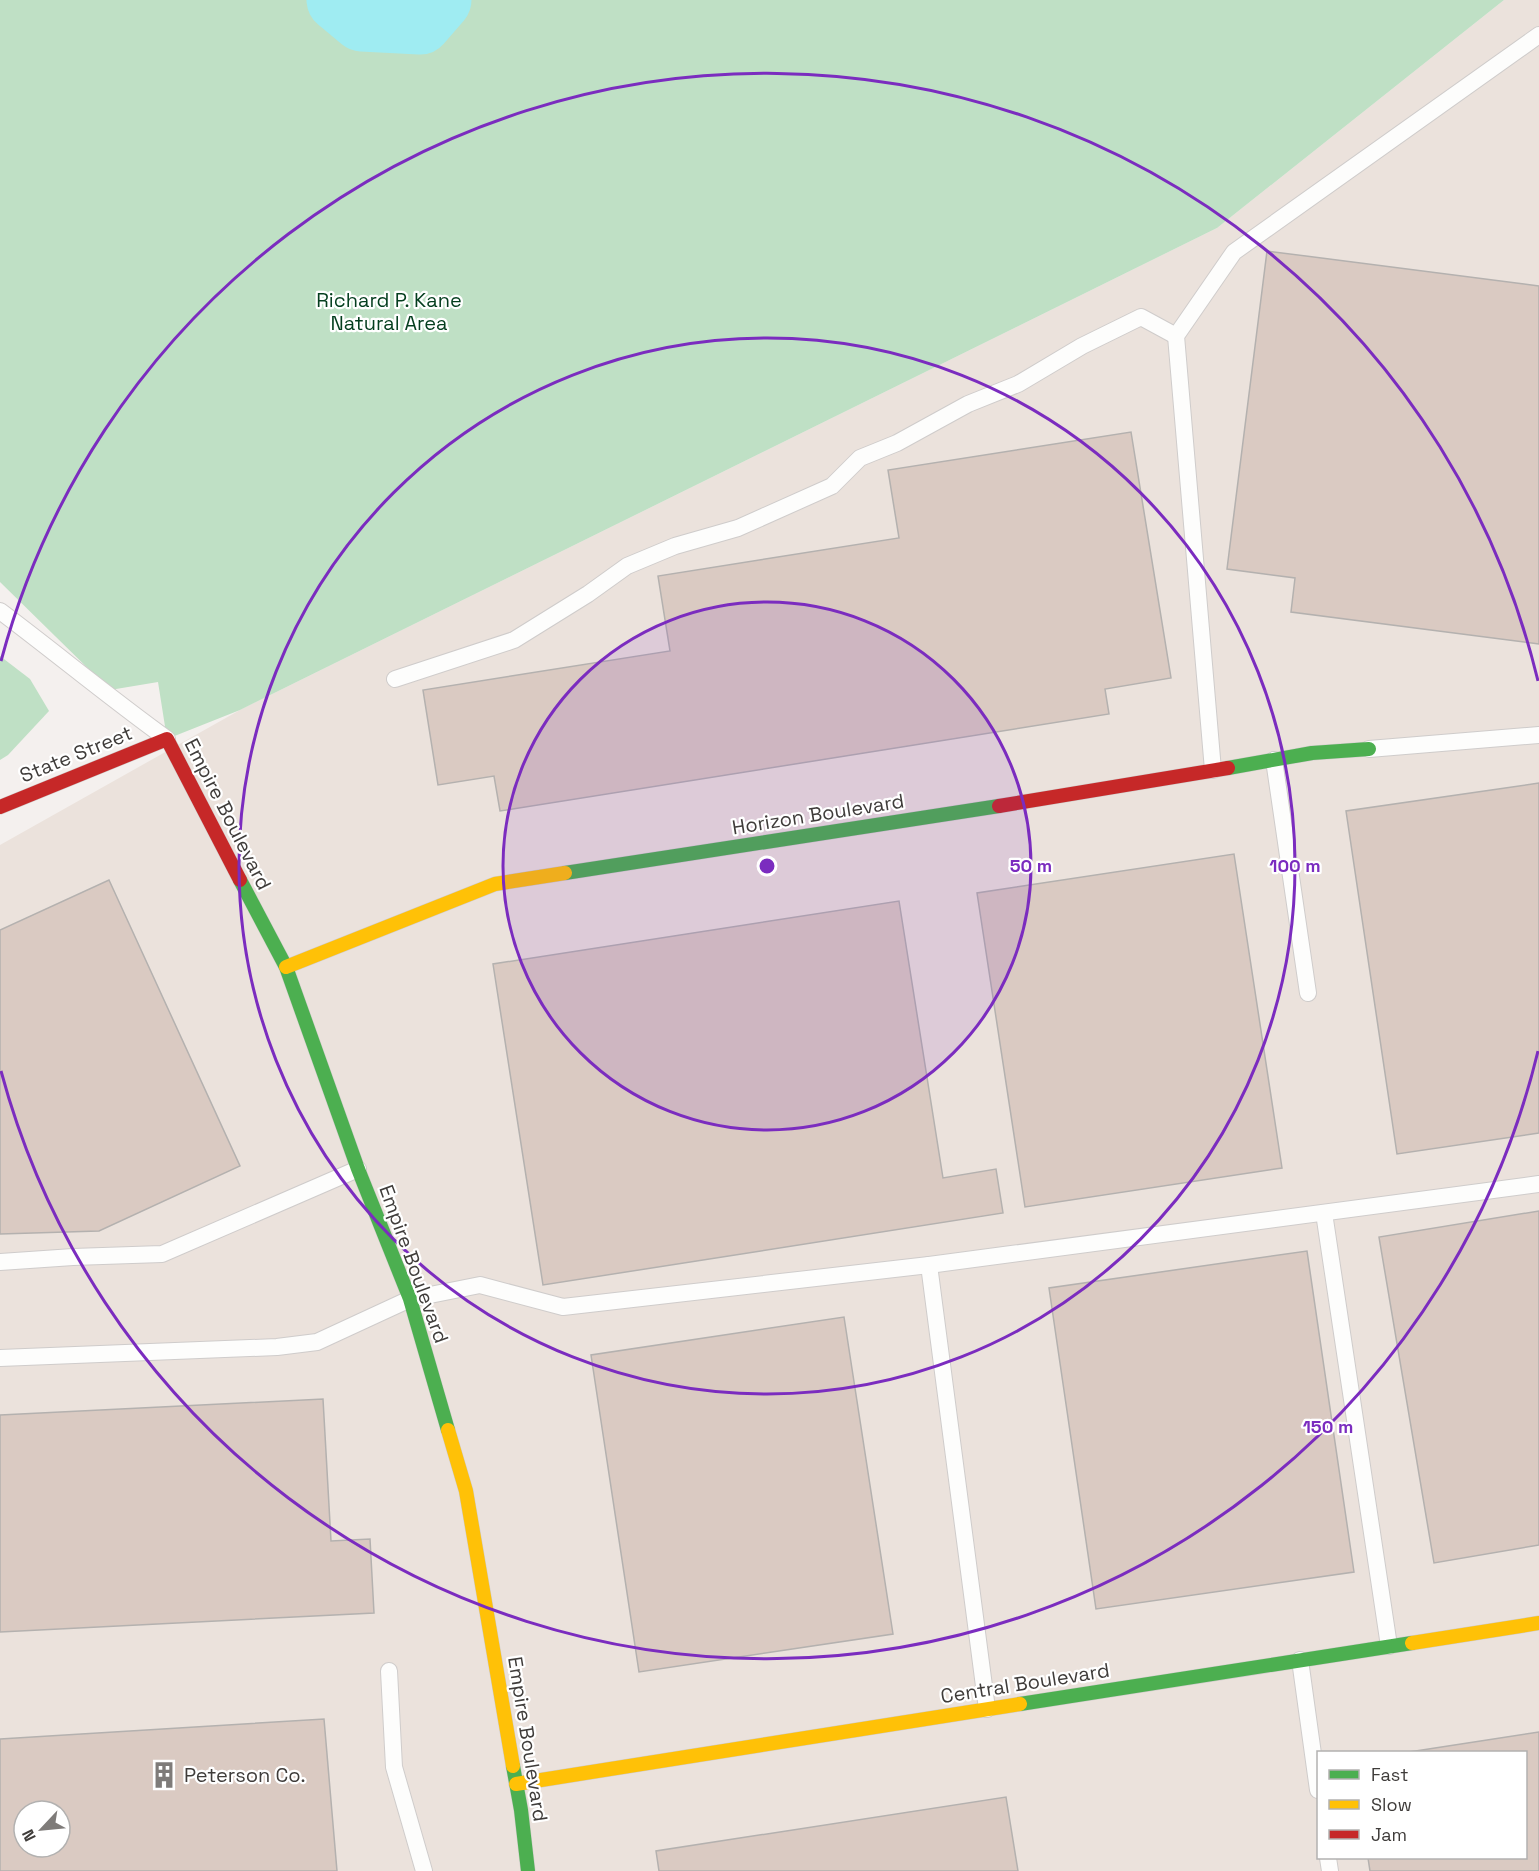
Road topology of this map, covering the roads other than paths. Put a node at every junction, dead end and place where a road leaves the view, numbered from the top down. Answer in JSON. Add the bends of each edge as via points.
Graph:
{"nodes":[{"id":1,"x":1539,"y":35,"type":"edge"},
{"id":2,"x":1176,"y":336,"type":"junction"},
{"id":3,"x":0,"y":611,"type":"edge"},
{"id":4,"x":395,"y":679,"type":"dead end"},
{"id":5,"x":1539,"y":735,"type":"edge"},
{"id":6,"x":167,"y":739,"type":"junction"},
{"id":7,"x":1369,"y":749,"type":"joint"},
{"id":8,"x":1274,"y":760,"type":"junction"},
{"id":9,"x":1214,"y":770,"type":"junction"},
{"id":10,"x":0,"y":807,"type":"edge"},
{"id":11,"x":286,"y":967,"type":"junction"},
{"id":12,"x":1308,"y":993,"type":"dead end"},
{"id":13,"x":358,"y":1169,"type":"junction"},
{"id":14,"x":1539,"y":1184,"type":"edge"},
{"id":15,"x":1324,"y":1214,"type":"junction"},
{"id":16,"x":0,"y":1262,"type":"edge"},
{"id":17,"x":929,"y":1265,"type":"junction"},
{"id":18,"x":410,"y":1299,"type":"junction"},
{"id":19,"x":0,"y":1358,"type":"edge"},
{"id":20,"x":1539,"y":1623,"type":"edge"},
{"id":21,"x":1389,"y":1646,"type":"junction"},
{"id":22,"x":1300,"y":1660,"type":"junction"},
{"id":23,"x":390,"y":1671,"type":"dead end"},
{"id":24,"x":987,"y":1708,"type":"junction"},
{"id":25,"x":1317,"y":1783,"type":"edge"},
{"id":26,"x":516,"y":1784,"type":"junction"},
{"id":27,"x":424,"y":1871,"type":"edge"},
{"id":28,"x":528,"y":1871,"type":"edge"}],
"edges":[{"from":1,"to":2,"type":"lane","via":[[1234,252]]},
{"from":2,"to":4,"type":"lane","via":[[1141,317],[1018,384],[968,404],[897,443],[860,458],[832,486],[738,528],[675,546],[627,566],[514,640]]},
{"from":2,"to":9,"type":"lane"},
{"from":3,"to":6,"type":"lane"},
{"from":5,"to":7,"type":"lane"},
{"from":6,"to":10,"type":"street","name":"State Street"},
{"from":6,"to":11,"type":"street","name":"Empire Boulevard"},
{"from":7,"to":8,"type":"street","name":"Horizon Boulevard"},
{"from":8,"to":9,"type":"street","name":"Horizon Boulevard"},
{"from":8,"to":12,"type":"lane"},
{"from":9,"to":11,"type":"street","name":"Horizon Boulevard","via":[[495,884]]},
{"from":11,"to":13,"type":"street","name":"Empire Boulevard"},
{"from":13,"to":16,"type":"lane","via":[[162,1254]]},
{"from":13,"to":18,"type":"street","name":"Empire Boulevard"},
{"from":14,"to":15,"type":"lane"},
{"from":15,"to":17,"type":"lane"},
{"from":15,"to":21,"type":"lane"},
{"from":17,"to":18,"type":"lane","via":[[563,1307],[480,1285]]},
{"from":17,"to":24,"type":"lane"},
{"from":18,"to":19,"type":"lane","via":[[316,1342],[277,1347]]},
{"from":18,"to":26,"type":"street","name":"Empire Boulevard","via":[[466,1491]]},
{"from":20,"to":21,"type":"street","name":"Central Boulevard"},
{"from":21,"to":22,"type":"street","name":"Central Boulevard"},
{"from":22,"to":24,"type":"street","name":"Central Boulevard"},
{"from":22,"to":25,"type":"lane"},
{"from":23,"to":27,"type":"lane","via":[[394,1767]]},
{"from":24,"to":26,"type":"street","name":"Central Boulevard"},
{"from":26,"to":28,"type":"street","name":"Empire Boulevard"}]}
